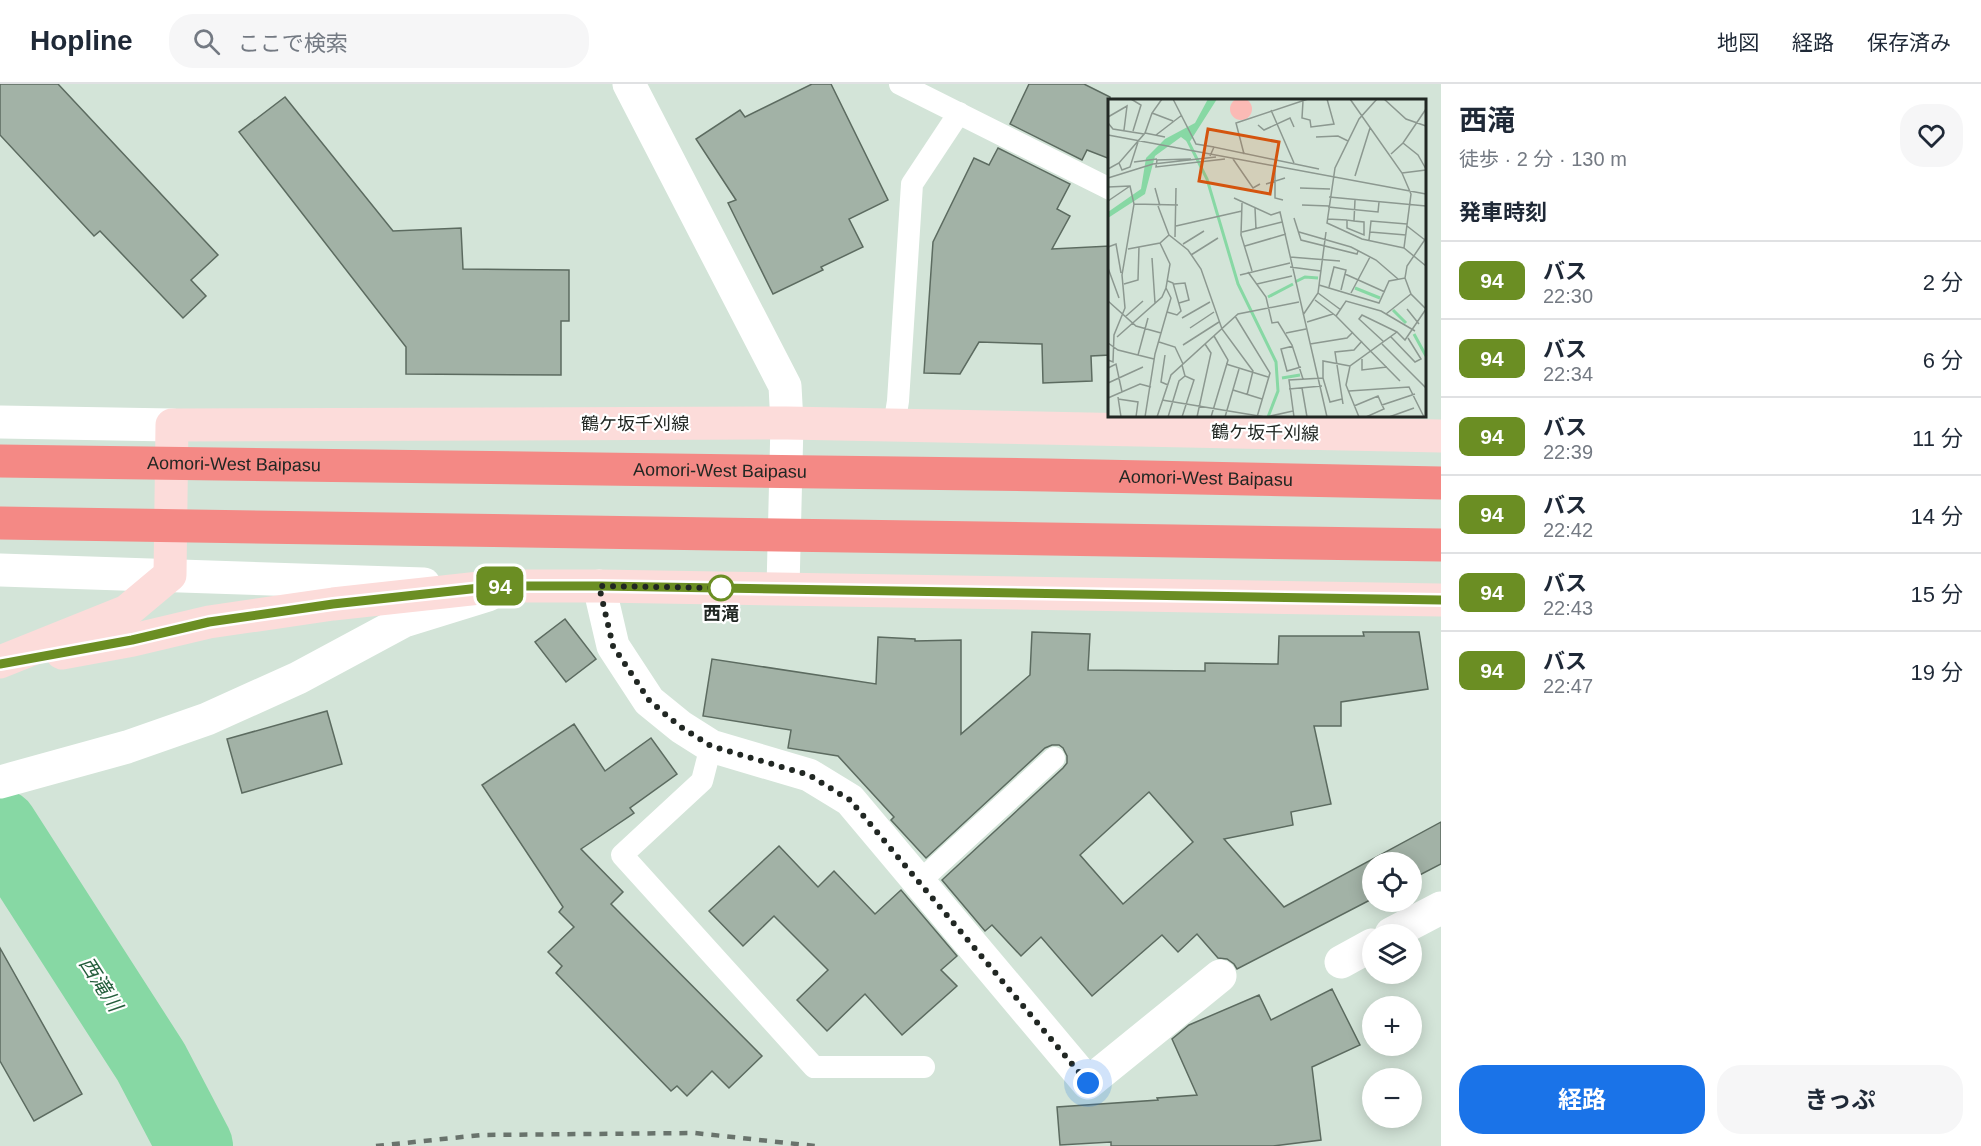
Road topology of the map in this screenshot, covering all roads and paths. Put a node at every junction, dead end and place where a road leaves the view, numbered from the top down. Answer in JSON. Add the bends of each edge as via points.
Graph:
{"nodes":[{"id":1,"x":629,"y":84,"type":"edge"},
{"id":2,"x":900,"y":84,"type":"edge"},
{"id":3,"x":958,"y":113,"type":"junction"},
{"id":4,"x":1108,"y":188,"type":"edge"},
{"id":5,"x":0,"y":422,"type":"edge"},
{"id":6,"x":787,"y":423,"type":"junction"},
{"id":7,"x":172,"y":425,"type":"junction"},
{"id":8,"x":894,"y":426,"type":"junction"},
{"id":9,"x":1441,"y":436,"type":"edge"},
{"id":10,"x":0,"y":461,"type":"edge"},
{"id":11,"x":1441,"y":483,"type":"edge"},
{"id":12,"x":0,"y":524,"type":"edge"},
{"id":13,"x":1441,"y":545,"type":"edge"},
{"id":14,"x":13,"y":571,"type":"edge"},
{"id":15,"x":170,"y":575,"type":"junction"},
{"id":16,"x":506,"y":586,"type":"junction"},
{"id":17,"x":599,"y":586,"type":"junction"},
{"id":18,"x":783,"y":588,"type":"junction"},
{"id":19,"x":1441,"y":600,"type":"edge"},
{"id":20,"x":0,"y":663,"type":"edge"},
{"id":21,"x":711,"y":746,"type":"junction"},
{"id":22,"x":1054,"y":758,"type":"dead end"},
{"id":23,"x":0,"y":782,"type":"edge"},
{"id":24,"x":919,"y":882,"type":"junction"},
{"id":25,"x":1441,"y":908,"type":"edge"},
{"id":26,"x":1410,"y":924,"type":"edge"},
{"id":27,"x":1362,"y":950,"type":"edge"},
{"id":28,"x":1341,"y":962,"type":"dead end"},
{"id":29,"x":1220,"y":976,"type":"dead end"},
{"id":30,"x":924,"y":1067,"type":"dead end"}],
"edges":[{"from":1,"to":6,"type":"street","via":[[785,386]]},
{"from":2,"to":3,"type":"lane"},
{"from":3,"to":4,"type":"lane"},
{"from":3,"to":8,"type":"lane","via":[[912,184]]},
{"from":5,"to":7,"type":"street"},
{"from":6,"to":7,"type":"main road","name":"鶴ケ坂千刈線"},
{"from":6,"to":8,"type":"main road","name":"鶴ケ坂千刈線"},
{"from":6,"to":18,"type":"street"},
{"from":7,"to":15,"type":"main road"},
{"from":8,"to":9,"type":"main road","name":"鶴ケ坂千刈線"},
{"from":10,"to":11,"type":"highway","name":"Aomori-West Baipasu"},
{"from":12,"to":13,"type":"highway"},
{"from":14,"to":15,"type":"street"},
{"from":15,"to":16,"type":"street"},
{"from":15,"to":20,"type":"main road","via":[[128,611]]},
{"from":16,"to":17,"type":"main road"},
{"from":16,"to":20,"type":"main road","via":[[220,620]]},
{"from":16,"to":23,"type":"street","via":[[404,621],[298,678],[207,719],[127,747]]},
{"from":17,"to":18,"type":"main road"},
{"from":17,"to":21,"type":"street","via":[[613,646],[649,700]]},
{"from":18,"to":19,"type":"main road"},
{"from":21,"to":24,"type":"street","via":[[809,775],[850,800]]},
{"from":21,"to":30,"type":"lane","via":[[702,781],[622,855],[814,1067]]},
{"from":22,"to":24,"type":"lane"},
{"from":24,"to":29,"type":"street","via":[[1088,1083]]},
{"from":25,"to":26,"type":"street"},
{"from":27,"to":28,"type":"street"}]}
